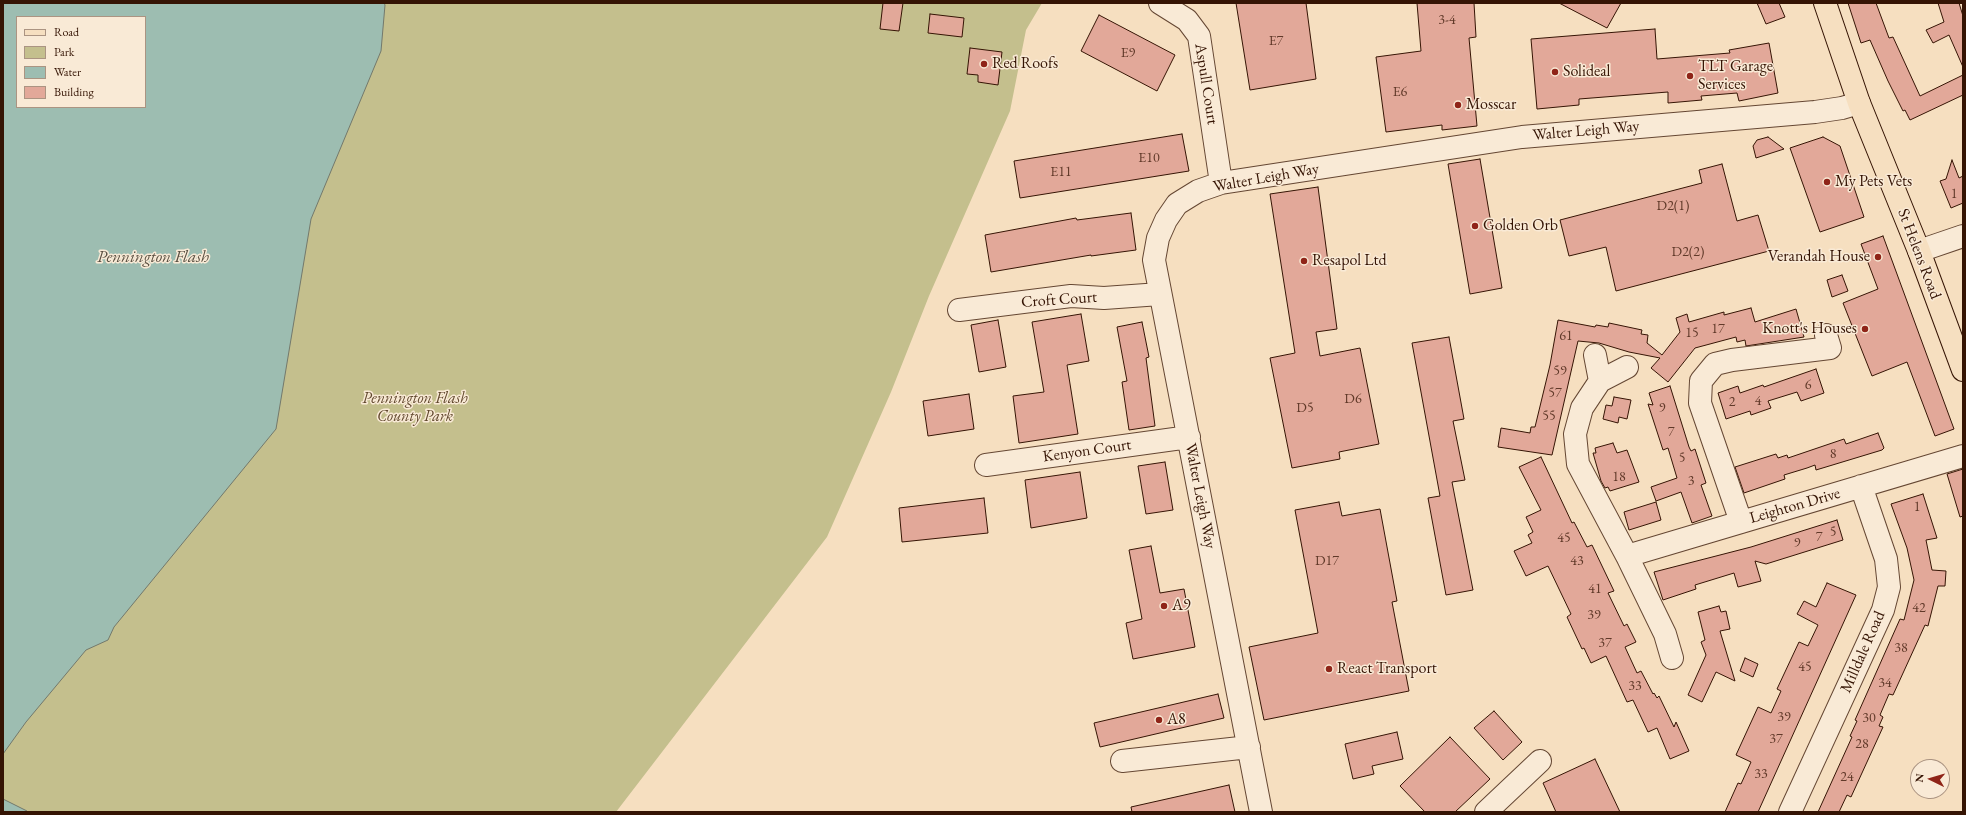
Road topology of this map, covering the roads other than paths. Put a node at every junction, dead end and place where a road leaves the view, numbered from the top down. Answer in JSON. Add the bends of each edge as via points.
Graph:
{"nodes":[{"id":1,"x":1160,"y":3,"type":"edge"},
{"id":2,"x":1825,"y":3,"type":"edge"},
{"id":3,"x":1858,"y":103,"type":"junction"},
{"id":4,"x":1221,"y":183,"type":"junction"},
{"id":5,"x":1963,"y":236,"type":"edge"},
{"id":6,"x":1919,"y":251,"type":"junction"},
{"id":7,"x":1160,"y":294,"type":"junction"},
{"id":8,"x":959,"y":310,"type":"dead end"},
{"id":9,"x":1830,"y":348,"type":"dead end"},
{"id":10,"x":1595,"y":355,"type":"dead end"},
{"id":11,"x":1627,"y":367,"type":"dead end"},
{"id":12,"x":1963,"y":370,"type":"edge"},
{"id":13,"x":1600,"y":381,"type":"junction"},
{"id":14,"x":1188,"y":437,"type":"junction"},
{"id":15,"x":1963,"y":456,"type":"edge"},
{"id":16,"x":986,"y":465,"type":"dead end"},
{"id":17,"x":1861,"y":486,"type":"junction"},
{"id":18,"x":1741,"y":522,"type":"junction"},
{"id":19,"x":1627,"y":556,"type":"junction"},
{"id":20,"x":1672,"y":658,"type":"dead end"},
{"id":21,"x":1249,"y":747,"type":"junction"},
{"id":22,"x":1122,"y":761,"type":"dead end"},
{"id":23,"x":1540,"y":762,"type":"dead end"},
{"id":24,"x":1261,"y":812,"type":"edge"},
{"id":25,"x":1486,"y":812,"type":"edge"},
{"id":26,"x":1790,"y":812,"type":"edge"}],
"edges":[{"from":1,"to":4,"type":"street","name":"Aspull Court","via":[[1187,20],[1199,36]]},
{"from":2,"to":3,"type":"main road","name":"St Helens Road"},
{"from":3,"to":4,"type":"street","name":"Walter Leigh Way","via":[[1815,112],[1522,137]]},
{"from":3,"to":6,"type":"main road","name":"St Helens Road"},
{"from":4,"to":7,"type":"street","name":"Walter Leigh Way","via":[[1198,191],[1177,204],[1166,220],[1158,238],[1154,260]]},
{"from":5,"to":6,"type":"street"},
{"from":6,"to":12,"type":"main road","name":"St Helens Road"},
{"from":7,"to":8,"type":"street","name":"Croft Court","via":[[1104,298],[1071,296]]},
{"from":7,"to":14,"type":"street","name":"Walter Leigh Way"},
{"from":9,"to":18,"type":"street","via":[[1714,364],[1701,381],[1700,403]]},
{"from":10,"to":13,"type":"street"},
{"from":11,"to":13,"type":"street"},
{"from":13,"to":19,"type":"street","via":[[1582,408],[1578,421],[1575,434],[1578,464]]},
{"from":14,"to":16,"type":"street","name":"Kenyon Court"},
{"from":14,"to":21,"type":"street","name":"Walter Leigh Way"},
{"from":15,"to":17,"type":"street","name":"Leighton Drive"},
{"from":17,"to":18,"type":"street","name":"Leighton Drive"},
{"from":17,"to":26,"type":"street","name":"Milldale Road","via":[[1886,559],[1889,587],[1882,610]]},
{"from":18,"to":19,"type":"street","name":"Leighton Drive"},
{"from":19,"to":20,"type":"street","via":[[1665,634]]},
{"from":21,"to":22,"type":"street"},
{"from":21,"to":24,"type":"street","name":"Walter Leigh Way"},
{"from":23,"to":25,"type":"street"}]}
